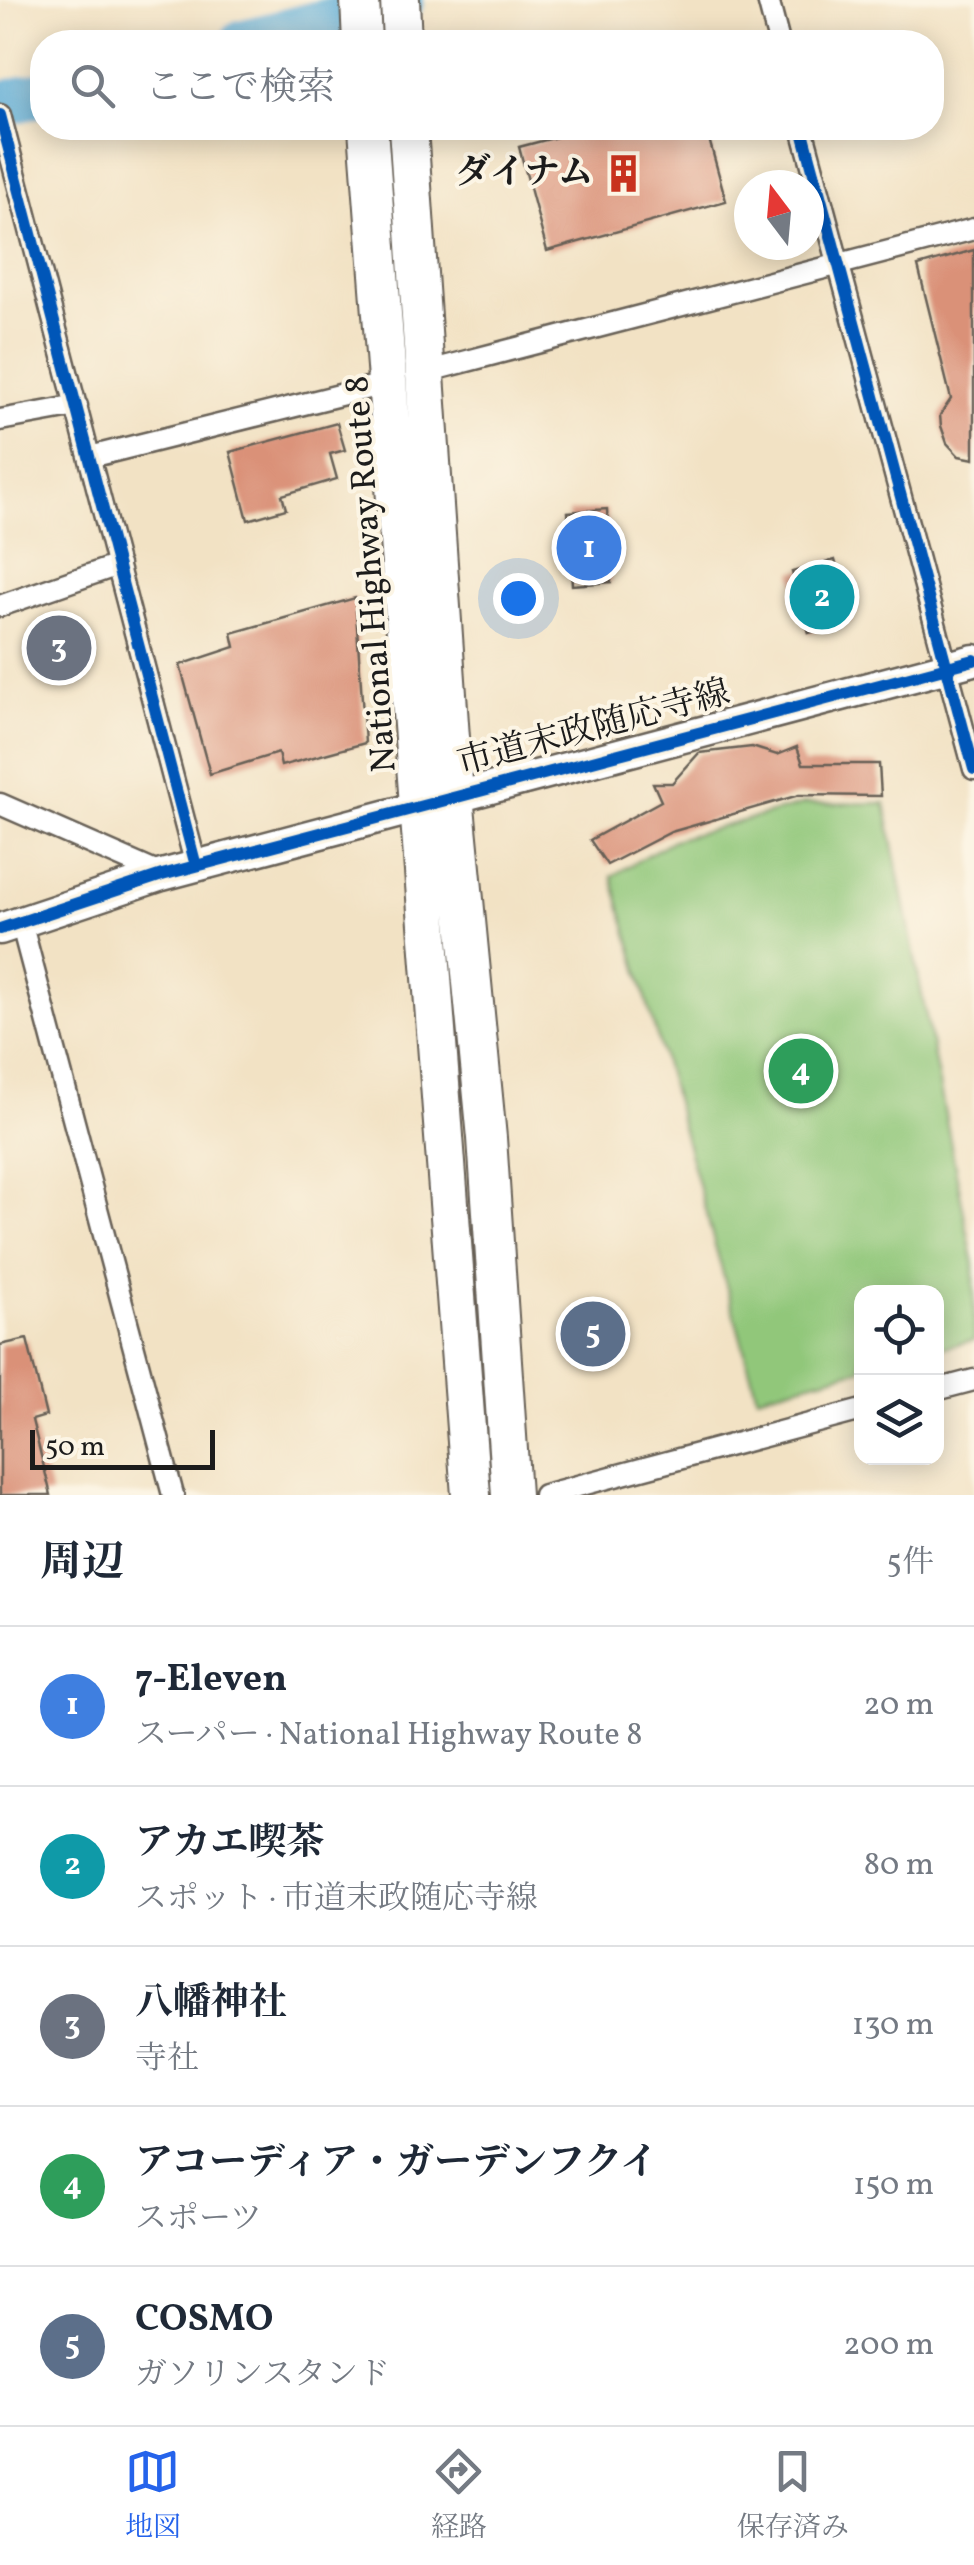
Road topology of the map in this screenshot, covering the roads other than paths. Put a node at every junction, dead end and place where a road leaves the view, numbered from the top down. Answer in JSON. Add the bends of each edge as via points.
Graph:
{"nodes":[{"id":1,"x":360,"y":0,"type":"edge"},
{"id":2,"x":768,"y":0,"type":"edge"},
{"id":3,"x":361,"y":30,"type":"edge"},
{"id":4,"x":777,"y":30,"type":"edge"},
{"id":5,"x":3,"y":125,"type":"edge"},
{"id":6,"x":369,"y":140,"type":"edge"},
{"id":7,"x":409,"y":140,"type":"edge"},
{"id":8,"x":805,"y":140,"type":"edge"},
{"id":9,"x":974,"y":229,"type":"edge"},
{"id":10,"x":839,"y":265,"type":"junction"},
{"id":11,"x":425,"y":372,"type":"junction"},
{"id":12,"x":388,"y":382,"type":"junction"},
{"id":13,"x":77,"y":406,"type":"junction"},
{"id":14,"x":0,"y":420,"type":"edge"},
{"id":15,"x":90,"y":457,"type":"junction"},
{"id":16,"x":118,"y":565,"type":"junction"},
{"id":17,"x":0,"y":606,"type":"edge"},
{"id":18,"x":960,"y":664,"type":"edge"},
{"id":19,"x":974,"y":769,"type":"edge"},
{"id":20,"x":437,"y":802,"type":"junction"},
{"id":21,"x":0,"y":804,"type":"edge"},
{"id":22,"x":196,"y":866,"type":"junction"},
{"id":23,"x":162,"y":875,"type":"junction"},
{"id":24,"x":10,"y":925,"type":"edge"},
{"id":25,"x":974,"y":1380,"type":"edge"},
{"id":26,"x":944,"y":1388,"type":"edge"},
{"id":27,"x":854,"y":1412,"type":"edge"},
{"id":28,"x":173,"y":1495,"type":"edge"},
{"id":29,"x":471,"y":1495,"type":"edge"},
{"id":30,"x":511,"y":1495,"type":"edge"},
{"id":31,"x":544,"y":1495,"type":"edge"}],
"edges":[{"from":1,"to":3,"type":"highway"},
{"from":2,"to":4,"type":"street"},
{"from":5,"to":13,"type":"street"},
{"from":6,"to":12,"type":"highway","name":"National Highway Route 8"},
{"from":7,"to":11,"type":"highway","name":"National Highway Route 8"},
{"from":8,"to":10,"type":"street"},
{"from":9,"to":10,"type":"street"},
{"from":10,"to":11,"type":"street"},
{"from":10,"to":18,"type":"street"},
{"from":11,"to":20,"type":"highway","name":"National Highway Route 8"},
{"from":12,"to":15,"type":"street"},
{"from":12,"to":20,"type":"highway","name":"National Highway Route 8"},
{"from":13,"to":14,"type":"street"},
{"from":13,"to":15,"type":"street"},
{"from":15,"to":16,"type":"street"},
{"from":16,"to":17,"type":"street"},
{"from":16,"to":22,"type":"street"},
{"from":18,"to":19,"type":"street"},
{"from":18,"to":20,"type":"street","name":"市道末政随応寺線"},
{"from":20,"to":22,"type":"street","name":"市道末政随応寺線"},
{"from":20,"to":29,"type":"highway","name":"National Highway Route 8"},
{"from":20,"to":30,"type":"highway","name":"National Highway Route 8","via":[[487,1138]]},
{"from":21,"to":23,"type":"street"},
{"from":22,"to":23,"type":"street","name":"市道末政随応寺線"},
{"from":23,"to":24,"type":"street","name":"市道末政随応寺線"},
{"from":24,"to":28,"type":"street"},
{"from":25,"to":26,"type":"street"},
{"from":27,"to":31,"type":"street"}]}
